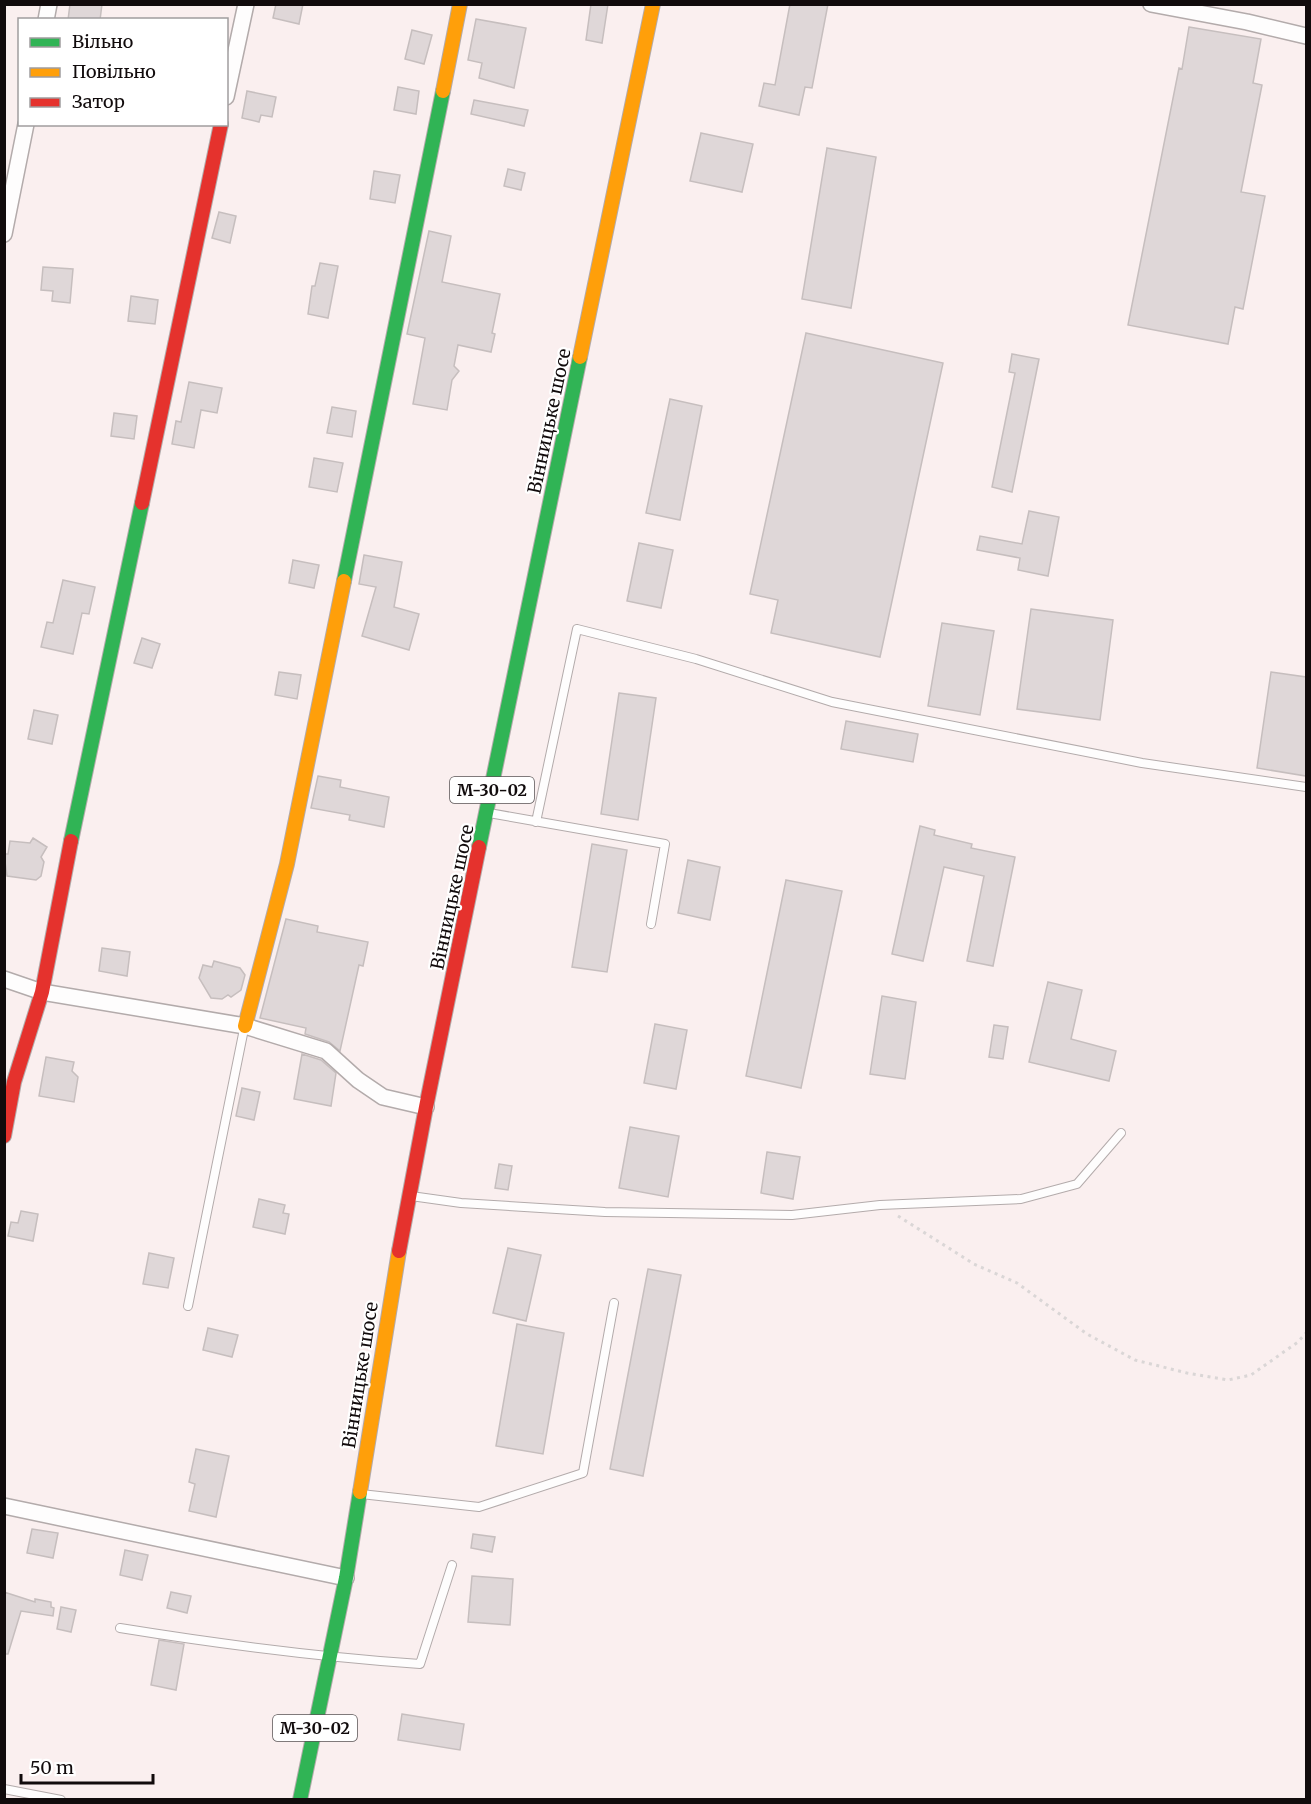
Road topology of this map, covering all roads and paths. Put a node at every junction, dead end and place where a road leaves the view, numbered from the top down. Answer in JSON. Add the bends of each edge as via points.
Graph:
{"nodes":[{"id":1,"x":246,"y":4,"type":"edge"},
{"id":2,"x":460,"y":4,"type":"edge"},
{"id":3,"x":652,"y":4,"type":"edge"},
{"id":4,"x":1151,"y":4,"type":"edge"},
{"id":5,"x":1306,"y":36,"type":"edge"},
{"id":6,"x":228,"y":88,"type":"edge"},
{"id":7,"x":26,"y":126,"type":"edge"},
{"id":8,"x":221,"y":126,"type":"edge"},
{"id":9,"x":4,"y":234,"type":"edge"},
{"id":10,"x":1306,"y":787,"type":"edge"},
{"id":11,"x":488,"y":813,"type":"junction"},
{"id":12,"x":536,"y":822,"type":"junction"},
{"id":13,"x":651,"y":924,"type":"dead end"},
{"id":14,"x":4,"y":980,"type":"edge"},
{"id":15,"x":42,"y":992,"type":"junction"},
{"id":16,"x":245,"y":1026,"type":"junction"},
{"id":17,"x":426,"y":1107,"type":"junction"},
{"id":18,"x":1121,"y":1133,"type":"dead end"},
{"id":19,"x":4,"y":1136,"type":"edge"},
{"id":20,"x":410,"y":1195,"type":"junction"},
{"id":21,"x":880,"y":1205,"type":"junction"},
{"id":22,"x":614,"y":1303,"type":"dead end"},
{"id":23,"x":188,"y":1306,"type":"dead end"},
{"id":24,"x":1306,"y":1334,"type":"edge"},
{"id":25,"x":360,"y":1494,"type":"junction"},
{"id":26,"x":4,"y":1506,"type":"edge"},
{"id":27,"x":452,"y":1565,"type":"dead end"},
{"id":28,"x":346,"y":1578,"type":"junction"},
{"id":29,"x":120,"y":1628,"type":"dead end"},
{"id":30,"x":329,"y":1656,"type":"junction"},
{"id":31,"x":4,"y":1790,"type":"edge"},
{"id":32,"x":61,"y":1800,"type":"edge"},
{"id":33,"x":300,"y":1800,"type":"edge"}],
"edges":[{"from":1,"to":6,"type":"street"},
{"from":2,"to":16,"type":"street","via":[[287,864]]},
{"from":3,"to":11,"type":"street","name":"Вінницьке шосе","number":"М-30-02"},
{"from":4,"to":5,"type":"street"},
{"from":7,"to":9,"type":"street"},
{"from":8,"to":15,"type":"street"},
{"from":10,"to":12,"type":"lane","via":[[1142,763],[832,702],[696,659],[577,629]]},
{"from":11,"to":12,"type":"lane"},
{"from":11,"to":17,"type":"street","name":"Вінницьке шосе","number":"М-30-02"},
{"from":12,"to":13,"type":"lane","via":[[664,844]]},
{"from":14,"to":15,"type":"street"},
{"from":15,"to":16,"type":"street"},
{"from":15,"to":19,"type":"street","via":[[14,1082]]},
{"from":16,"to":17,"type":"street","via":[[326,1051],[383,1097]]},
{"from":16,"to":23,"type":"lane"},
{"from":17,"to":20,"type":"street","name":"Вінницьке шосе","number":"М-30-02"},
{"from":18,"to":21,"type":"lane","via":[[1077,1184],[1021,1199]]},
{"from":20,"to":21,"type":"lane","via":[[461,1203],[605,1212],[792,1215]]},
{"from":20,"to":25,"type":"street","name":"Вінницьке шосе","number":"М-30-02"},
{"from":21,"to":24,"type":"path","via":[[974,1264],[1017,1283],[1087,1334],[1135,1360],[1228,1380],[1251,1375]]},
{"from":22,"to":25,"type":"lane","via":[[583,1473],[479,1507]]},
{"from":25,"to":28,"type":"street","name":"Вінницьке шосе","number":"М-30-02"},
{"from":26,"to":28,"type":"street"},
{"from":27,"to":30,"type":"lane","via":[[420,1664]]},
{"from":28,"to":30,"type":"street","name":"Вінницьке шосе","number":"М-30-02"},
{"from":29,"to":30,"type":"lane"},
{"from":30,"to":33,"type":"street","name":"Вінницьке шосе","number":"М-30-02"},
{"from":31,"to":32,"type":"lane"}]}
